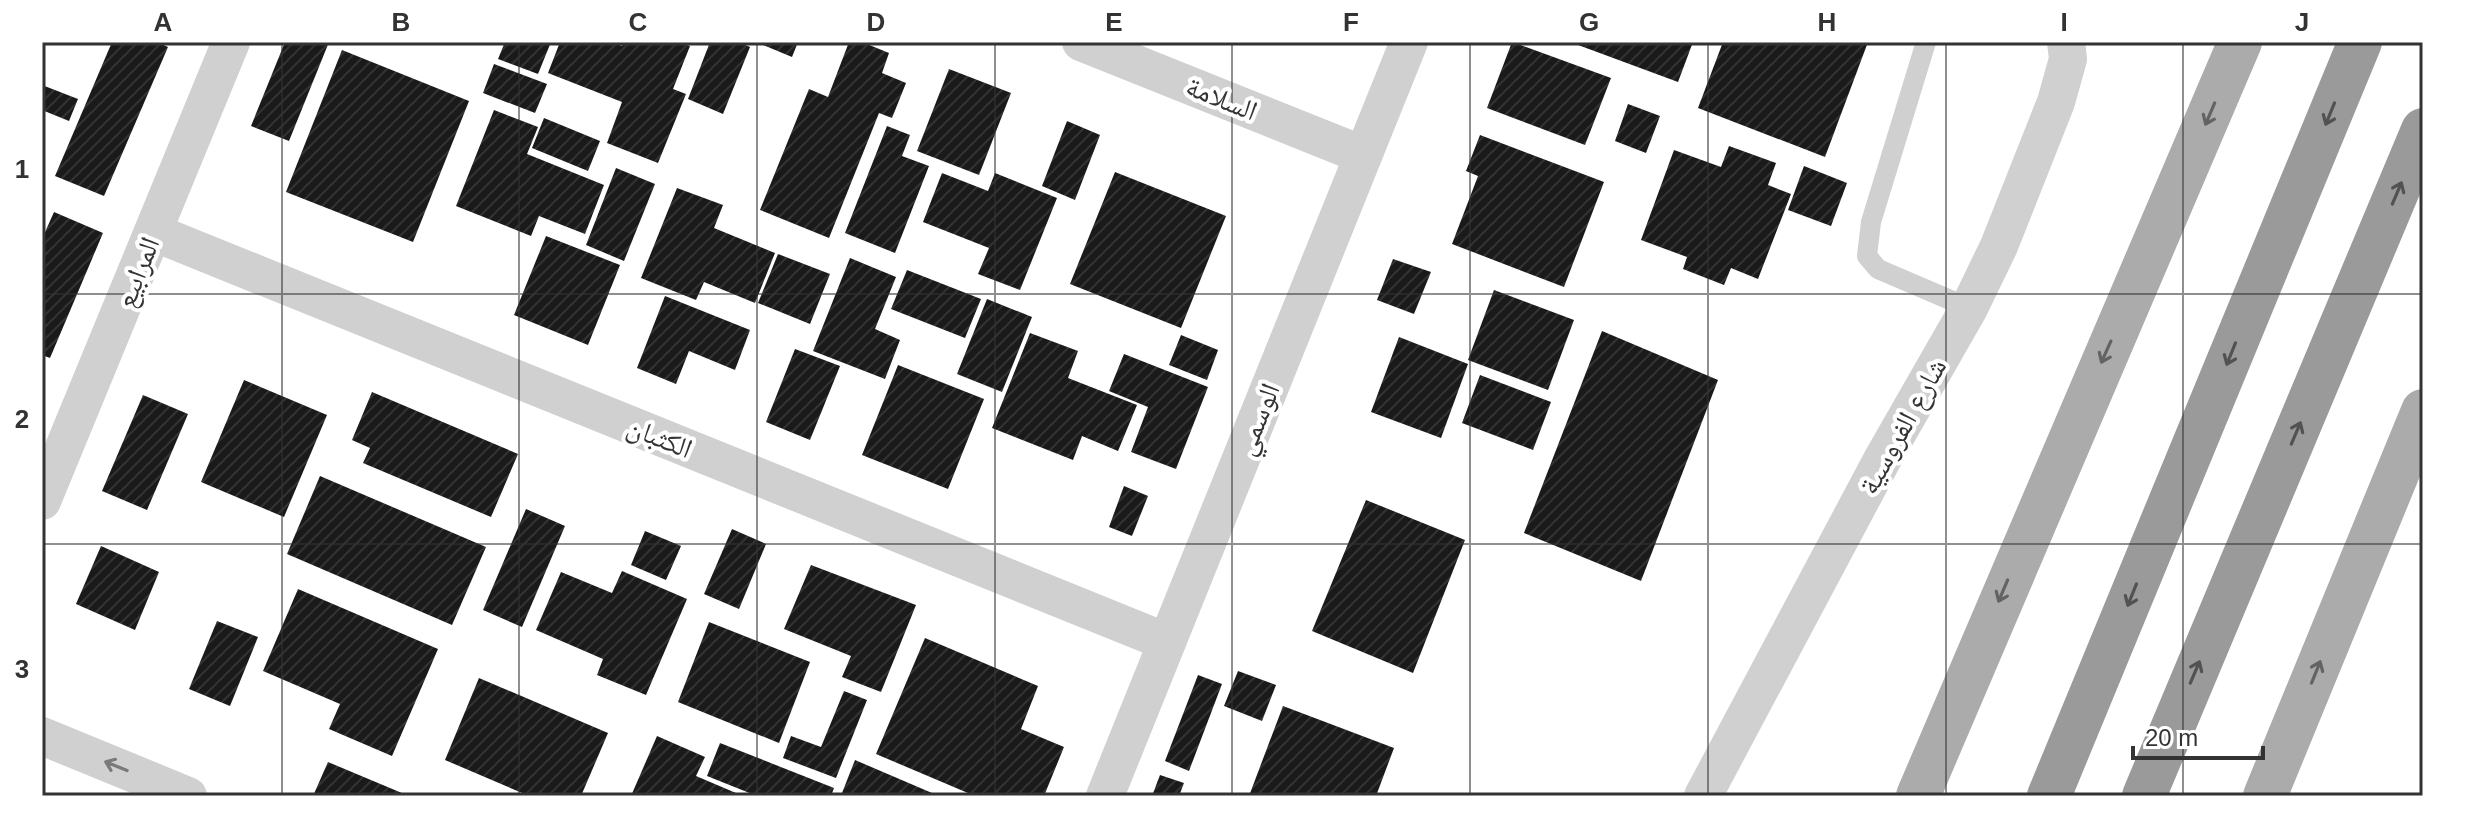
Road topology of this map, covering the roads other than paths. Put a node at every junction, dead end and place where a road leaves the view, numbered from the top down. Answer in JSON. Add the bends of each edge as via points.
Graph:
{"nodes":[{"id":1,"x":231,"y":42,"type":"edge"},
{"id":2,"x":1081,"y":42,"type":"edge"},
{"id":3,"x":1409,"y":42,"type":"edge"},
{"id":4,"x":1926,"y":42,"type":"edge"},
{"id":5,"x":2066,"y":42,"type":"edge"},
{"id":6,"x":2240,"y":42,"type":"edge"},
{"id":7,"x":2360,"y":42,"type":"edge"},
{"id":8,"x":2423,"y":130,"type":"edge"},
{"id":9,"x":1363,"y":155,"type":"junction"},
{"id":10,"x":153,"y":232,"type":"junction"},
{"id":11,"x":1969,"y":308,"type":"junction"},
{"id":12,"x":2423,"y":411,"type":"edge"},
{"id":13,"x":42,"y":501,"type":"edge"},
{"id":14,"x":1167,"y":642,"type":"junction"},
{"id":15,"x":42,"y":736,"type":"edge"},
{"id":16,"x":188,"y":796,"type":"edge"},
{"id":17,"x":1105,"y":796,"type":"edge"},
{"id":18,"x":1703,"y":796,"type":"edge"},
{"id":19,"x":1918,"y":796,"type":"edge"},
{"id":20,"x":2049,"y":796,"type":"edge"},
{"id":21,"x":2144,"y":796,"type":"edge"},
{"id":22,"x":2265,"y":796,"type":"edge"}],
"edges":[{"from":1,"to":10,"type":"street","name":"المرابيع"},
{"from":2,"to":9,"type":"street","name":"السلامة"},
{"from":3,"to":9,"type":"street","name":"الوسمي"},
{"from":4,"to":11,"type":"lane","via":[[1871,222],[1867,256],[1878,269]]},
{"from":5,"to":11,"type":"street","name":"شارع الفروسية","via":[[2068,59],[2056,102]]},
{"from":6,"to":19,"type":"main road","one_way":true},
{"from":7,"to":20,"type":"highway","one_way":true},
{"from":21,"to":8,"type":"highway","one_way":true},
{"from":9,"to":14,"type":"street","name":"الوسمي"},
{"from":10,"to":13,"type":"street","name":"المرابيع"},
{"from":10,"to":14,"type":"street","name":"الكثبان"},
{"from":11,"to":18,"type":"street","name":"شارع الفروسية"},
{"from":22,"to":12,"type":"main road","one_way":true},
{"from":14,"to":17,"type":"street","name":"الوسمي"},
{"from":16,"to":15,"type":"street","one_way":true}]}
